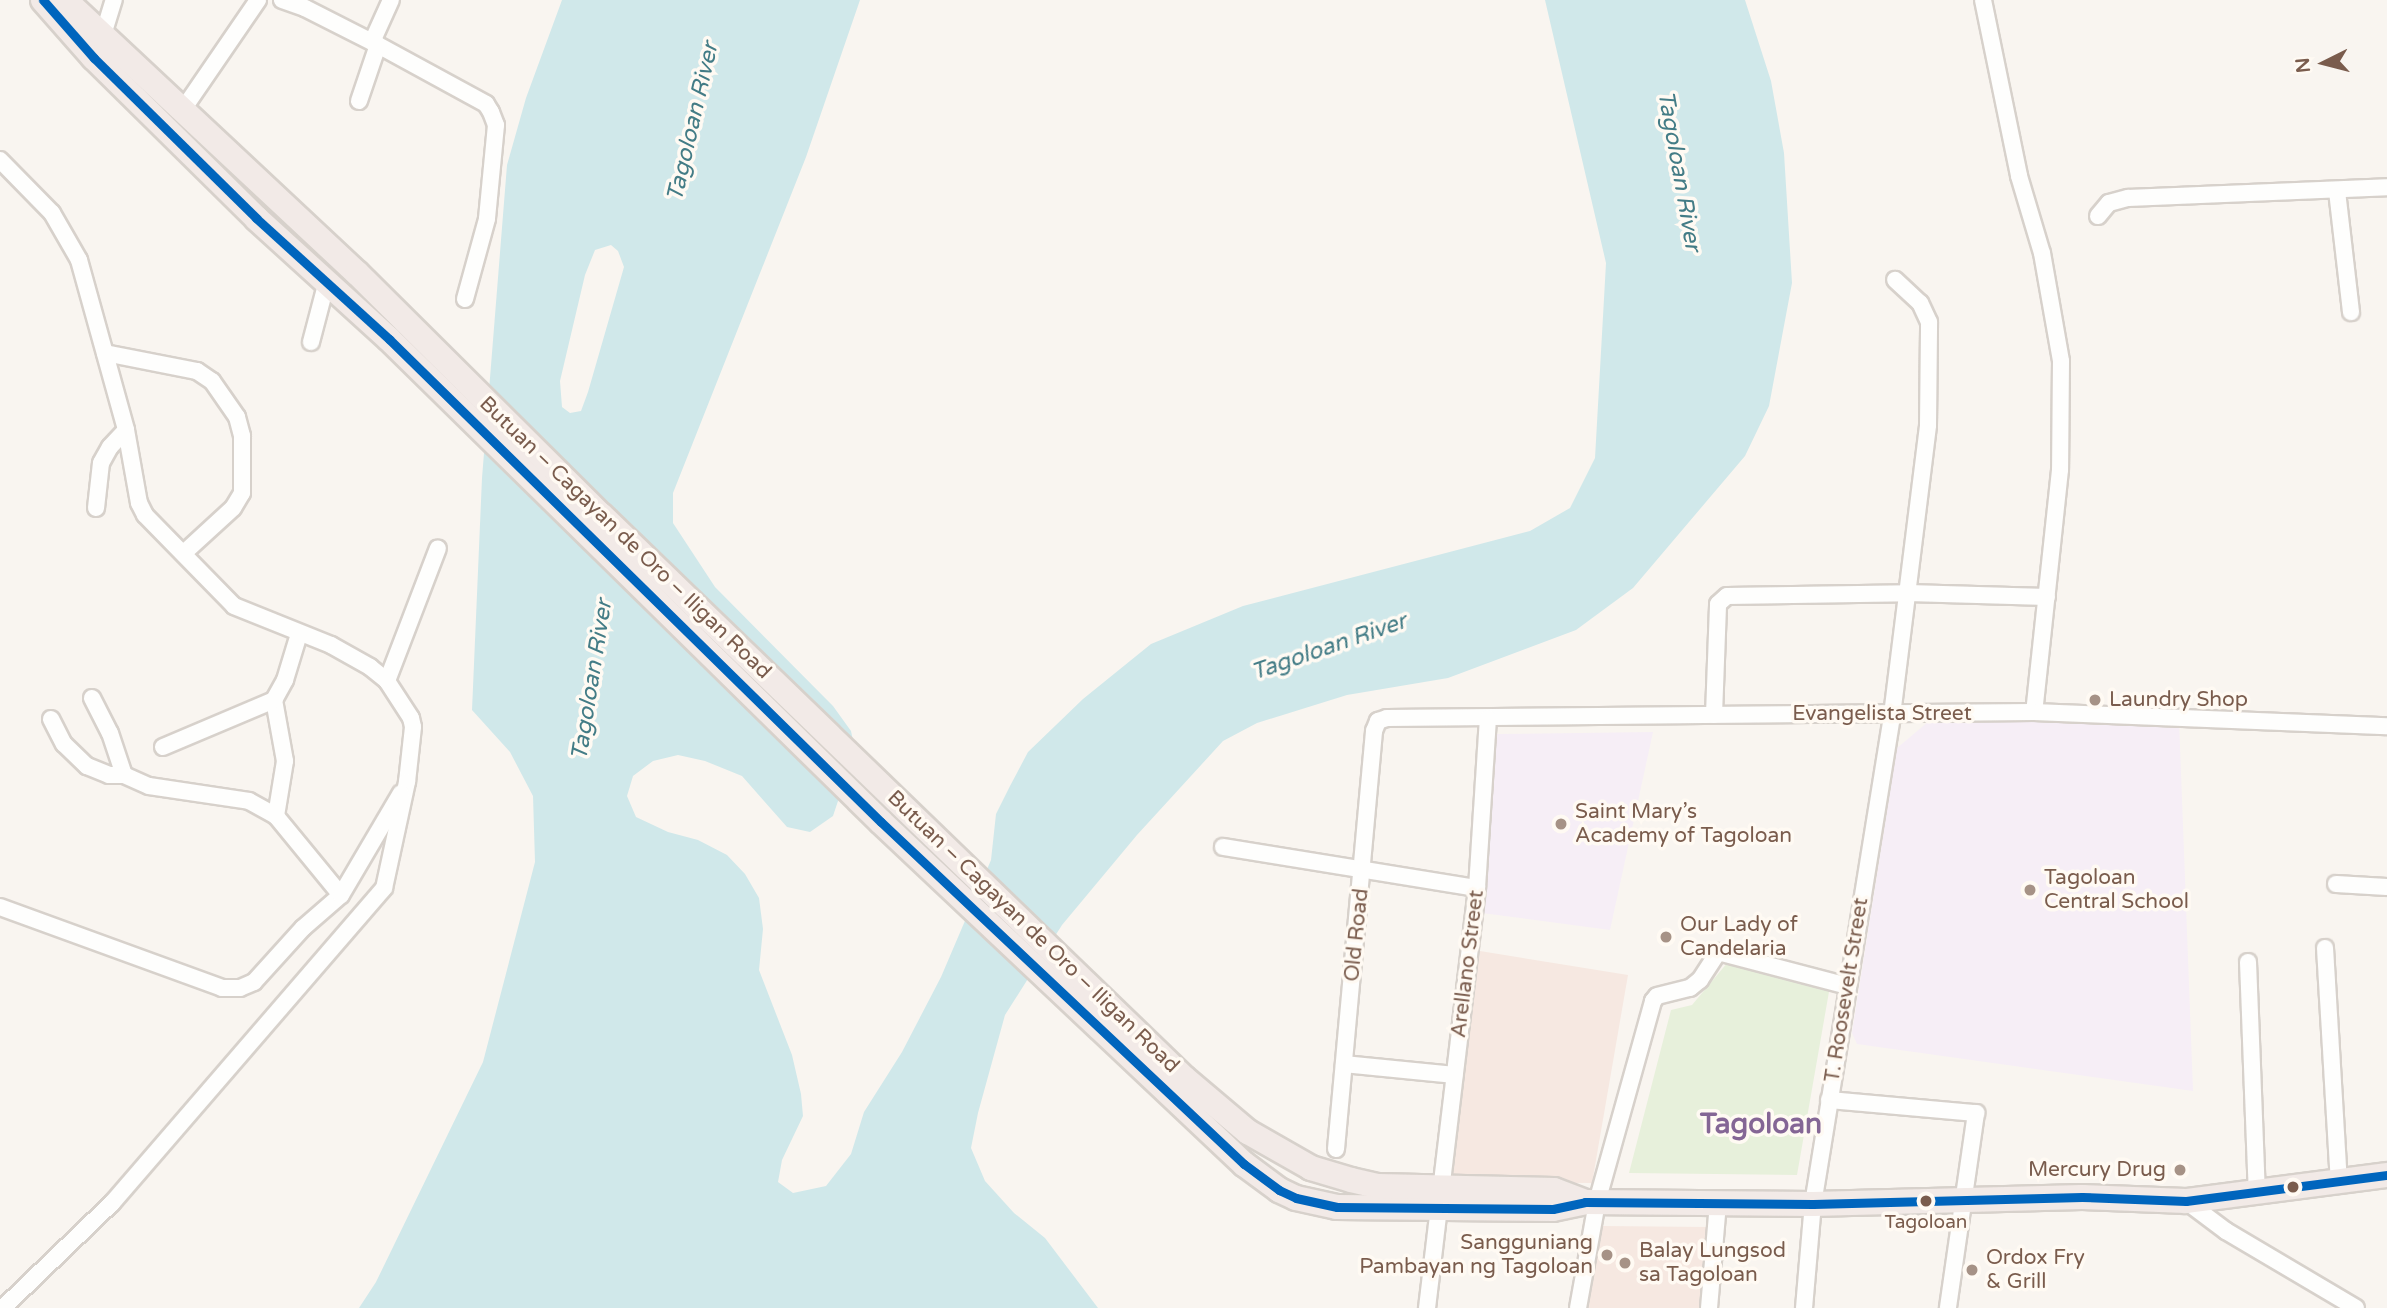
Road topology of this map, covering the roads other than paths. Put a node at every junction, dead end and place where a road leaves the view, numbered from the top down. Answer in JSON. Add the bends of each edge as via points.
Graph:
{"nodes":[{"id":1,"x":43,"y":0,"type":"edge"},
{"id":2,"x":65,"y":0,"type":"edge"},
{"id":3,"x":114,"y":0,"type":"edge"},
{"id":4,"x":258,"y":0,"type":"edge"},
{"id":5,"x":282,"y":0,"type":"edge"},
{"id":6,"x":391,"y":0,"type":"edge"},
{"id":7,"x":1983,"y":0,"type":"edge"},
{"id":8,"x":103,"y":35,"type":"junction"},
{"id":9,"x":375,"y":43,"type":"junction"},
{"id":10,"x":359,"y":101,"type":"dead end"},
{"id":11,"x":184,"y":108,"type":"junction"},
{"id":12,"x":0,"y":160,"type":"edge"},
{"id":13,"x":2387,"y":187,"type":"edge"},
{"id":14,"x":2337,"y":191,"type":"junction"},
{"id":15,"x":2098,"y":216,"type":"dead end"},
{"id":16,"x":1895,"y":280,"type":"dead end"},
{"id":17,"x":326,"y":285,"type":"junction"},
{"id":18,"x":465,"y":299,"type":"dead end"},
{"id":19,"x":2351,"y":312,"type":"dead end"},
{"id":20,"x":311,"y":342,"type":"dead end"},
{"id":21,"x":105,"y":353,"type":"junction"},
{"id":22,"x":126,"y":430,"type":"junction"},
{"id":23,"x":96,"y":508,"type":"dead end"},
{"id":24,"x":438,"y":548,"type":"dead end"},
{"id":25,"x":185,"y":552,"type":"junction"},
{"id":26,"x":1908,"y":593,"type":"junction"},
{"id":27,"x":2047,"y":597,"type":"junction"},
{"id":28,"x":299,"y":634,"type":"junction"},
{"id":29,"x":387,"y":681,"type":"junction"},
{"id":30,"x":92,"y":698,"type":"dead end"},
{"id":31,"x":274,"y":700,"type":"junction"},
{"id":32,"x":2034,"y":712,"type":"junction"},
{"id":33,"x":1714,"y":715,"type":"junction"},
{"id":34,"x":1892,"y":715,"type":"junction"},
{"id":35,"x":1488,"y":718,"type":"junction"},
{"id":36,"x":51,"y":719,"type":"dead end"},
{"id":37,"x":1378,"y":721,"type":"joint"},
{"id":38,"x":2387,"y":726,"type":"edge"},
{"id":39,"x":163,"y":747,"type":"dead end"},
{"id":40,"x":124,"y":775,"type":"junction"},
{"id":41,"x":407,"y":782,"type":"junction"},
{"id":42,"x":276,"y":816,"type":"junction"},
{"id":43,"x":1223,"y":847,"type":"dead end"},
{"id":44,"x":1363,"y":872,"type":"junction"},
{"id":45,"x":2336,"y":884,"type":"dead end"},
{"id":46,"x":2387,"y":887,"type":"edge"},
{"id":47,"x":1477,"y":888,"type":"junction"},
{"id":48,"x":341,"y":895,"type":"junction"},
{"id":49,"x":0,"y":907,"type":"edge"},
{"id":50,"x":2325,"y":948,"type":"dead end"},
{"id":51,"x":2248,"y":962,"type":"dead end"},
{"id":52,"x":1848,"y":986,"type":"junction"},
{"id":53,"x":1343,"y":1064,"type":"junction"},
{"id":54,"x":1454,"y":1075,"type":"junction"},
{"id":55,"x":1178,"y":1088,"type":"junction"},
{"id":56,"x":1829,"y":1100,"type":"junction"},
{"id":57,"x":1336,"y":1149,"type":"dead end"},
{"id":58,"x":2387,"y":1175,"type":"edge"},
{"id":59,"x":2339,"y":1183,"type":"junction"},
{"id":60,"x":2257,"y":1193,"type":"junction"},
{"id":61,"x":1439,"y":1198,"type":"junction"},
{"id":62,"x":1965,"y":1200,"type":"junction"},
{"id":63,"x":2186,"y":1201,"type":"junction"},
{"id":64,"x":1591,"y":1202,"type":"junction"},
{"id":65,"x":1718,"y":1203,"type":"junction"},
{"id":66,"x":1813,"y":1204,"type":"junction"},
{"id":67,"x":3,"y":1308,"type":"edge"},
{"id":68,"x":1427,"y":1308,"type":"edge"},
{"id":69,"x":1578,"y":1308,"type":"edge"},
{"id":70,"x":1709,"y":1308,"type":"edge"},
{"id":71,"x":1804,"y":1308,"type":"edge"},
{"id":72,"x":1948,"y":1308,"type":"edge"},
{"id":73,"x":2356,"y":1308,"type":"edge"}],
"edges":[{"from":1,"to":17,"type":"highway","name":"Butuan – Cagayan de Oro – Iligan Road","via":[[93,58]]},
{"from":2,"to":8,"type":"highway","name":"Butuan – Cagayan de Oro – Iligan Road"},
{"from":3,"to":8,"type":"street"},
{"from":4,"to":11,"type":"street"},
{"from":5,"to":9,"type":"street"},
{"from":6,"to":9,"type":"street"},
{"from":7,"to":27,"type":"street","via":[[2059,346],[2061,458]]},
{"from":8,"to":11,"type":"highway","name":"Butuan – Cagayan de Oro – Iligan Road"},
{"from":9,"to":10,"type":"street"},
{"from":9,"to":18,"type":"street","via":[[486,104],[496,125],[487,219]]},
{"from":11,"to":55,"type":"highway","name":"Butuan – Cagayan de Oro – Iligan Road","via":[[357,273]]},
{"from":12,"to":21,"type":"street","via":[[52,213],[69,239]]},
{"from":13,"to":14,"type":"street"},
{"from":14,"to":15,"type":"street","via":[[2123,199],[2105,205]]},
{"from":14,"to":19,"type":"street"},
{"from":16,"to":26,"type":"street","name":"T. Roosevelt Street","via":[[1920,303],[1930,334],[1928,425]]},
{"from":17,"to":20,"type":"street"},
{"from":17,"to":55,"type":"highway","name":"Butuan – Cagayan de Oro – Iligan Road","via":[[389,338],[881,822]]},
{"from":21,"to":22,"type":"street"},
{"from":21,"to":25,"type":"street","via":[[197,371],[212,381],[237,417],[243,436],[243,493]]},
{"from":22,"to":23,"type":"street","via":[[101,463]]},
{"from":22,"to":25,"type":"street","via":[[139,503],[145,515]]},
{"from":24,"to":29,"type":"street"},
{"from":25,"to":28,"type":"street","via":[[234,606]]},
{"from":26,"to":27,"type":"street"},
{"from":26,"to":33,"type":"street","via":[[1722,598],[1718,604]]},
{"from":26,"to":34,"type":"street","name":"T. Roosevelt Street"},
{"from":27,"to":32,"type":"street"},
{"from":28,"to":29,"type":"street","via":[[331,646]]},
{"from":28,"to":31,"type":"street"},
{"from":29,"to":41,"type":"street","via":[[411,718]]},
{"from":30,"to":40,"type":"street"},
{"from":31,"to":39,"type":"street"},
{"from":31,"to":42,"type":"street","via":[[285,761]]},
{"from":32,"to":34,"type":"street","name":"Evangelista Street"},
{"from":32,"to":38,"type":"street","name":"Evangelista Street"},
{"from":33,"to":34,"type":"street","name":"Evangelista Street"},
{"from":33,"to":35,"type":"street","name":"Evangelista Street"},
{"from":34,"to":52,"type":"street","name":"T. Roosevelt Street"},
{"from":35,"to":37,"type":"street","name":"Evangelista Street"},
{"from":35,"to":47,"type":"street","name":"Arellano Street"},
{"from":36,"to":40,"type":"street","via":[[64,744],[87,766],[109,775]]},
{"from":37,"to":44,"type":"street","name":"Old Road"},
{"from":40,"to":42,"type":"street","via":[[149,786],[249,801]]},
{"from":41,"to":48,"type":"street"},
{"from":41,"to":67,"type":"street","via":[[384,888],[112,1203]]},
{"from":42,"to":48,"type":"street"},
{"from":43,"to":44,"type":"street"},
{"from":44,"to":47,"type":"street"},
{"from":44,"to":53,"type":"street","name":"Old Road"},
{"from":45,"to":46,"type":"street"},
{"from":47,"to":54,"type":"street","name":"Arellano Street"},
{"from":48,"to":49,"type":"street","via":[[303,928],[254,982],[240,988],[222,988]]},
{"from":50,"to":59,"type":"street"},
{"from":51,"to":60,"type":"street"},
{"from":52,"to":56,"type":"street","name":"T. Roosevelt Street"},
{"from":52,"to":64,"type":"street","via":[[1718,952],[1690,988],[1657,996]]},
{"from":53,"to":54,"type":"street"},
{"from":53,"to":57,"type":"street","name":"Old Road"},
{"from":54,"to":61,"type":"street","name":"Arellano Street"},
{"from":55,"to":61,"type":"highway","via":[[1311,1168]]},
{"from":55,"to":61,"type":"highway","via":[[1244,1164],[1296,1198],[1337,1207]]},
{"from":56,"to":62,"type":"street","via":[[1976,1114]]},
{"from":56,"to":66,"type":"street","name":"T. Roosevelt Street"},
{"from":58,"to":59,"type":"highway"},
{"from":59,"to":60,"type":"highway"},
{"from":60,"to":63,"type":"highway"},
{"from":61,"to":64,"type":"highway","via":[[1553,1209]]},
{"from":61,"to":68,"type":"street","name":"Arellano Street"},
{"from":62,"to":63,"type":"highway","via":[[2082,1197]]},
{"from":62,"to":66,"type":"highway"},
{"from":62,"to":72,"type":"street"},
{"from":63,"to":73,"type":"street","via":[[2225,1231]]},
{"from":64,"to":65,"type":"highway"},
{"from":64,"to":69,"type":"street"},
{"from":65,"to":66,"type":"highway"},
{"from":65,"to":70,"type":"street"},
{"from":66,"to":71,"type":"street","name":"T. Roosevelt Street"}]}
